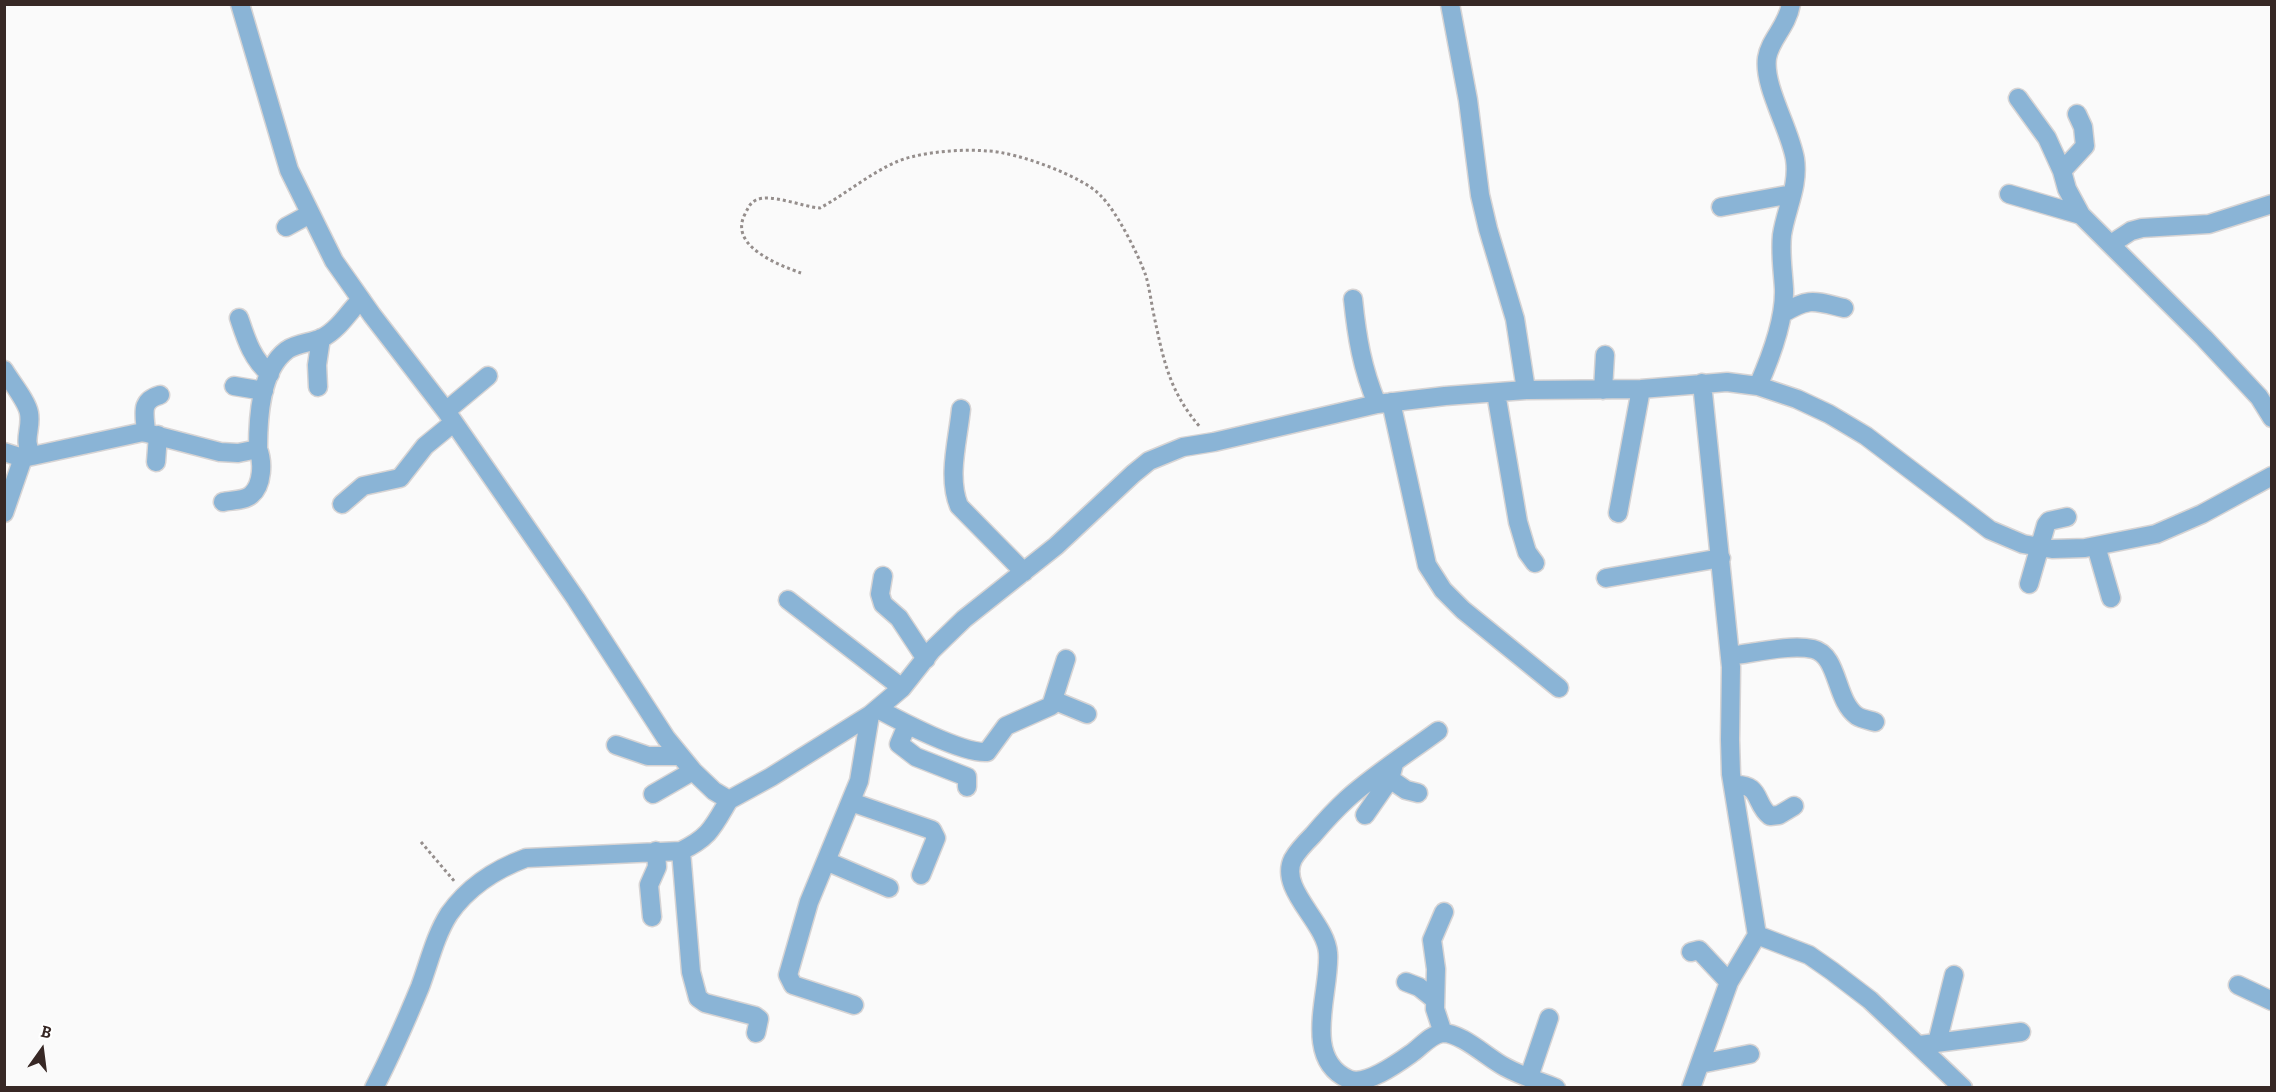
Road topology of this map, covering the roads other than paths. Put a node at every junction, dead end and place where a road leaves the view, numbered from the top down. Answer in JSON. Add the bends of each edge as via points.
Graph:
{"nodes":[{"id":1,"x":240,"y":4,"type":"edge"},
{"id":2,"x":1450,"y":4,"type":"edge"},
{"id":3,"x":1791,"y":4,"type":"edge"},
{"id":4,"x":2018,"y":98,"type":"dead end"},
{"id":5,"x":2077,"y":114,"type":"dead end"},
{"id":6,"x":2062,"y":171,"type":"junction"},
{"id":7,"x":1792,"y":194,"type":"junction"},
{"id":8,"x":2008,"y":194,"type":"dead end"},
{"id":9,"x":2271,"y":204,"type":"edge"},
{"id":10,"x":1721,"y":207,"type":"dead end"},
{"id":11,"x":310,"y":214,"type":"junction"},
{"id":12,"x":2081,"y":215,"type":"junction"},
{"id":13,"x":286,"y":227,"type":"dead end"},
{"id":14,"x":2111,"y":244,"type":"junction"},
{"id":15,"x":361,"y":299,"type":"junction"},
{"id":16,"x":1353,"y":299,"type":"dead end"},
{"id":17,"x":1844,"y":308,"type":"dead end"},
{"id":18,"x":1782,"y":314,"type":"junction"},
{"id":19,"x":239,"y":318,"type":"dead end"},
{"id":20,"x":321,"y":338,"type":"junction"},
{"id":21,"x":1605,"y":355,"type":"dead end"},
{"id":22,"x":4,"y":370,"type":"edge"},
{"id":23,"x":488,"y":376,"type":"dead end"},
{"id":24,"x":267,"y":382,"type":"junction"},
{"id":25,"x":1702,"y":383,"type":"junction"},
{"id":26,"x":234,"y":386,"type":"dead end"},
{"id":27,"x":1758,"y":386,"type":"junction"},
{"id":28,"x":318,"y":387,"type":"dead end"},
{"id":29,"x":1641,"y":389,"type":"junction"},
{"id":30,"x":1526,"y":390,"type":"junction"},
{"id":31,"x":1603,"y":390,"type":"junction"},
{"id":32,"x":1496,"y":393,"type":"junction"},
{"id":33,"x":160,"y":395,"type":"dead end"},
{"id":34,"x":1384,"y":403,"type":"junction"},
{"id":35,"x":961,"y":409,"type":"dead end"},
{"id":36,"x":449,"y":417,"type":"junction"},
{"id":37,"x":2271,"y":418,"type":"edge"},
{"id":38,"x":152,"y":434,"type":"junction"},
{"id":39,"x":258,"y":449,"type":"junction"},
{"id":40,"x":4,"y":453,"type":"edge"},
{"id":41,"x":28,"y":457,"type":"junction"},
{"id":42,"x":156,"y":462,"type":"dead end"},
{"id":43,"x":2271,"y":476,"type":"edge"},
{"id":44,"x":223,"y":502,"type":"dead end"},
{"id":45,"x":342,"y":504,"type":"dead end"},
{"id":46,"x":4,"y":513,"type":"edge"},
{"id":47,"x":1618,"y":513,"type":"dead end"},
{"id":48,"x":2067,"y":518,"type":"dead end"},
{"id":49,"x":2097,"y":546,"type":"junction"},
{"id":50,"x":2038,"y":548,"type":"junction"},
{"id":51,"x":1720,"y":558,"type":"junction"},
{"id":52,"x":1536,"y":563,"type":"dead end"},
{"id":53,"x":1024,"y":572,"type":"junction"},
{"id":54,"x":883,"y":576,"type":"dead end"},
{"id":55,"x":1606,"y":578,"type":"dead end"},
{"id":56,"x":2029,"y":584,"type":"dead end"},
{"id":57,"x":2111,"y":598,"type":"dead end"},
{"id":58,"x":788,"y":600,"type":"dead end"},
{"id":59,"x":1730,"y":656,"type":"junction"},
{"id":60,"x":926,"y":659,"type":"junction"},
{"id":61,"x":1066,"y":659,"type":"dead end"},
{"id":62,"x":902,"y":688,"type":"junction"},
{"id":63,"x":1559,"y":688,"type":"dead end"},
{"id":64,"x":1053,"y":700,"type":"junction"},
{"id":65,"x":874,"y":712,"type":"junction"},
{"id":66,"x":1087,"y":714,"type":"dead end"},
{"id":67,"x":1875,"y":722,"type":"dead end"},
{"id":68,"x":907,"y":725,"type":"junction"},
{"id":69,"x":1438,"y":731,"type":"dead end"},
{"id":70,"x":616,"y":746,"type":"dead end"},
{"id":71,"x":679,"y":756,"type":"junction"},
{"id":72,"x":693,"y":771,"type":"junction"},
{"id":73,"x":1392,"y":772,"type":"junction"},
{"id":74,"x":1733,"y":785,"type":"junction"},
{"id":75,"x":967,"y":787,"type":"dead end"},
{"id":76,"x":653,"y":794,"type":"dead end"},
{"id":77,"x":1418,"y":794,"type":"dead end"},
{"id":78,"x":729,"y":800,"type":"junction"},
{"id":79,"x":851,"y":802,"type":"junction"},
{"id":80,"x":1794,"y":806,"type":"dead end"},
{"id":81,"x":1365,"y":815,"type":"dead end"},
{"id":82,"x":681,"y":850,"type":"junction"},
{"id":83,"x":656,"y":852,"type":"junction"},
{"id":84,"x":826,"y":861,"type":"junction"},
{"id":85,"x":921,"y":875,"type":"dead end"},
{"id":86,"x":889,"y":888,"type":"dead end"},
{"id":87,"x":1444,"y":912,"type":"dead end"},
{"id":88,"x":652,"y":917,"type":"dead end"},
{"id":89,"x":1757,"y":935,"type":"junction"},
{"id":90,"x":1691,"y":952,"type":"dead end"},
{"id":91,"x":1954,"y":975,"type":"dead end"},
{"id":92,"x":1406,"y":982,"type":"dead end"},
{"id":93,"x":1729,"y":982,"type":"junction"},
{"id":94,"x":2238,"y":985,"type":"dead end"},
{"id":95,"x":1434,"y":999,"type":"junction"},
{"id":96,"x":2271,"y":1001,"type":"edge"},
{"id":97,"x":854,"y":1005,"type":"dead end"},
{"id":98,"x":1549,"y":1018,"type":"dead end"},
{"id":99,"x":2020,"y":1032,"type":"dead end"},
{"id":100,"x":756,"y":1033,"type":"dead end"},
{"id":101,"x":1443,"y":1033,"type":"junction"},
{"id":102,"x":1928,"y":1044,"type":"junction"},
{"id":103,"x":1750,"y":1054,"type":"dead end"},
{"id":104,"x":1700,"y":1064,"type":"junction"},
{"id":105,"x":1529,"y":1077,"type":"junction"},
{"id":106,"x":1960,"y":1086,"type":"edge"},
{"id":107,"x":374,"y":1088,"type":"edge"},
{"id":108,"x":1556,"y":1088,"type":"edge"},
{"id":109,"x":1690,"y":1088,"type":"edge"}],
"edges":[{"from":1,"to":11,"type":"street","via":[[293,152]]},
{"from":2,"to":30,"type":"street","via":[[1480,195],[1515,319]]},
{"from":3,"to":7,"type":"street","via":[[1789,16],[1767,57],[1767,68],[1795,160]]},
{"from":4,"to":6,"type":"street","via":[[2047,138]]},
{"from":5,"to":6,"type":"street","via":[[2085,146]]},
{"from":6,"to":12,"type":"street"},
{"from":7,"to":10,"type":"street"},
{"from":7,"to":18,"type":"street","via":[[1780,249]]},
{"from":8,"to":12,"type":"street"},
{"from":9,"to":14,"type":"street","via":[[2209,224],[2142,228]]},
{"from":11,"to":13,"type":"street"},
{"from":11,"to":15,"type":"street","via":[[334,261]]},
{"from":12,"to":14,"type":"street"},
{"from":14,"to":37,"type":"street","via":[[2259,397]]},
{"from":15,"to":20,"type":"street","via":[[335,329]]},
{"from":15,"to":36,"type":"street"},
{"from":16,"to":34,"type":"street","via":[[1363,367]]},
{"from":17,"to":18,"type":"street","via":[[1808,301]]},
{"from":18,"to":27,"type":"street"},
{"from":19,"to":24,"type":"street"},
{"from":20,"to":24,"type":"street","via":[[287,350]]},
{"from":20,"to":28,"type":"street"},
{"from":21,"to":31,"type":"street"},
{"from":22,"to":41,"type":"street","via":[[28,409]]},
{"from":23,"to":36,"type":"street"},
{"from":24,"to":26,"type":"street"},
{"from":24,"to":39,"type":"street","via":[[259,409]]},
{"from":25,"to":27,"type":"street"},
{"from":25,"to":29,"type":"street"},
{"from":25,"to":51,"type":"street"},
{"from":27,"to":50,"type":"street","via":[[1829,414],[1866,436],[1990,530]]},
{"from":29,"to":31,"type":"street"},
{"from":29,"to":47,"type":"street"},
{"from":30,"to":31,"type":"street"},
{"from":30,"to":32,"type":"street"},
{"from":32,"to":34,"type":"street"},
{"from":32,"to":52,"type":"street","via":[[1518,522],[1527,552]]},
{"from":33,"to":38,"type":"street","via":[[150,398],[145,405]]},
{"from":34,"to":53,"type":"street","via":[[1183,447],[1149,461]]},
{"from":34,"to":63,"type":"street","via":[[1427,565],[1443,590],[1463,610]]},
{"from":35,"to":53,"type":"street","via":[[954,495],[959,506]]},
{"from":36,"to":45,"type":"street","via":[[400,477],[363,486]]},
{"from":36,"to":71,"type":"street"},
{"from":38,"to":39,"type":"street","via":[[220,452]]},
{"from":38,"to":41,"type":"street"},
{"from":38,"to":42,"type":"street"},
{"from":39,"to":44,"type":"street","via":[[261,472],[254,492]]},
{"from":40,"to":41,"type":"street"},
{"from":41,"to":46,"type":"street"},
{"from":43,"to":49,"type":"street","via":[[2156,534]]},
{"from":48,"to":50,"type":"street","via":[[2049,521]]},
{"from":49,"to":50,"type":"street"},
{"from":49,"to":57,"type":"street"},
{"from":50,"to":56,"type":"street"},
{"from":51,"to":55,"type":"street"},
{"from":51,"to":59,"type":"street"},
{"from":53,"to":60,"type":"street","via":[[964,619]]},
{"from":54,"to":60,"type":"street","via":[[883,604],[899,618]]},
{"from":58,"to":62,"type":"street"},
{"from":59,"to":67,"type":"street","via":[[1799,647],[1816,649],[1827,656],[1850,710]]},
{"from":59,"to":74,"type":"street"},
{"from":60,"to":62,"type":"street"},
{"from":61,"to":64,"type":"street"},
{"from":62,"to":65,"type":"street"},
{"from":64,"to":66,"type":"street"},
{"from":64,"to":68,"type":"street","via":[[1049,708],[1006,726],[987,752]]},
{"from":65,"to":68,"type":"street"},
{"from":65,"to":78,"type":"street"},
{"from":65,"to":79,"type":"street","via":[[863,768]]},
{"from":68,"to":75,"type":"street","via":[[899,744],[916,756],[967,777]]},
{"from":69,"to":73,"type":"street"},
{"from":70,"to":71,"type":"street","via":[[648,756]]},
{"from":71,"to":72,"type":"street"},
{"from":72,"to":76,"type":"street"},
{"from":72,"to":78,"type":"street"},
{"from":73,"to":77,"type":"street","via":[[1406,789]]},
{"from":73,"to":81,"type":"street"},
{"from":73,"to":101,"type":"street","via":[[1348,797],[1292,860],[1292,886],[1325,938],[1328,954],[1321,1036],[1331,1065],[1355,1082],[1369,1079]]},
{"from":74,"to":80,"type":"street","via":[[1755,791],[1770,816]]},
{"from":74,"to":89,"type":"street"},
{"from":78,"to":82,"type":"street","via":[[713,828],[699,842]]},
{"from":79,"to":84,"type":"street"},
{"from":79,"to":85,"type":"street","via":[[932,830],[936,838]]},
{"from":82,"to":83,"type":"street"},
{"from":82,"to":100,"type":"street","via":[[691,972],[698,998],[755,1016],[759,1019]]},
{"from":83,"to":88,"type":"street","via":[[657,867],[649,885]]},
{"from":83,"to":107,"type":"street","via":[[526,858],[486,877],[449,915]]},
{"from":84,"to":86,"type":"street"},
{"from":84,"to":97,"type":"street","via":[[809,902],[788,975],[793,985]]},
{"from":87,"to":95,"type":"street","via":[[1432,940],[1436,969]]},
{"from":89,"to":93,"type":"street"},
{"from":89,"to":102,"type":"street","via":[[1809,955]]},
{"from":90,"to":93,"type":"street","via":[[1699,950]]},
{"from":91,"to":102,"type":"street"},
{"from":92,"to":95,"type":"street"},
{"from":93,"to":104,"type":"street"},
{"from":94,"to":96,"type":"street"},
{"from":95,"to":101,"type":"street"},
{"from":98,"to":105,"type":"street"},
{"from":99,"to":102,"type":"street"},
{"from":101,"to":105,"type":"street","via":[[1459,1037],[1506,1068]]},
{"from":102,"to":106,"type":"street"},
{"from":103,"to":104,"type":"street"},
{"from":104,"to":109,"type":"street"},
{"from":105,"to":108,"type":"street"}]}
